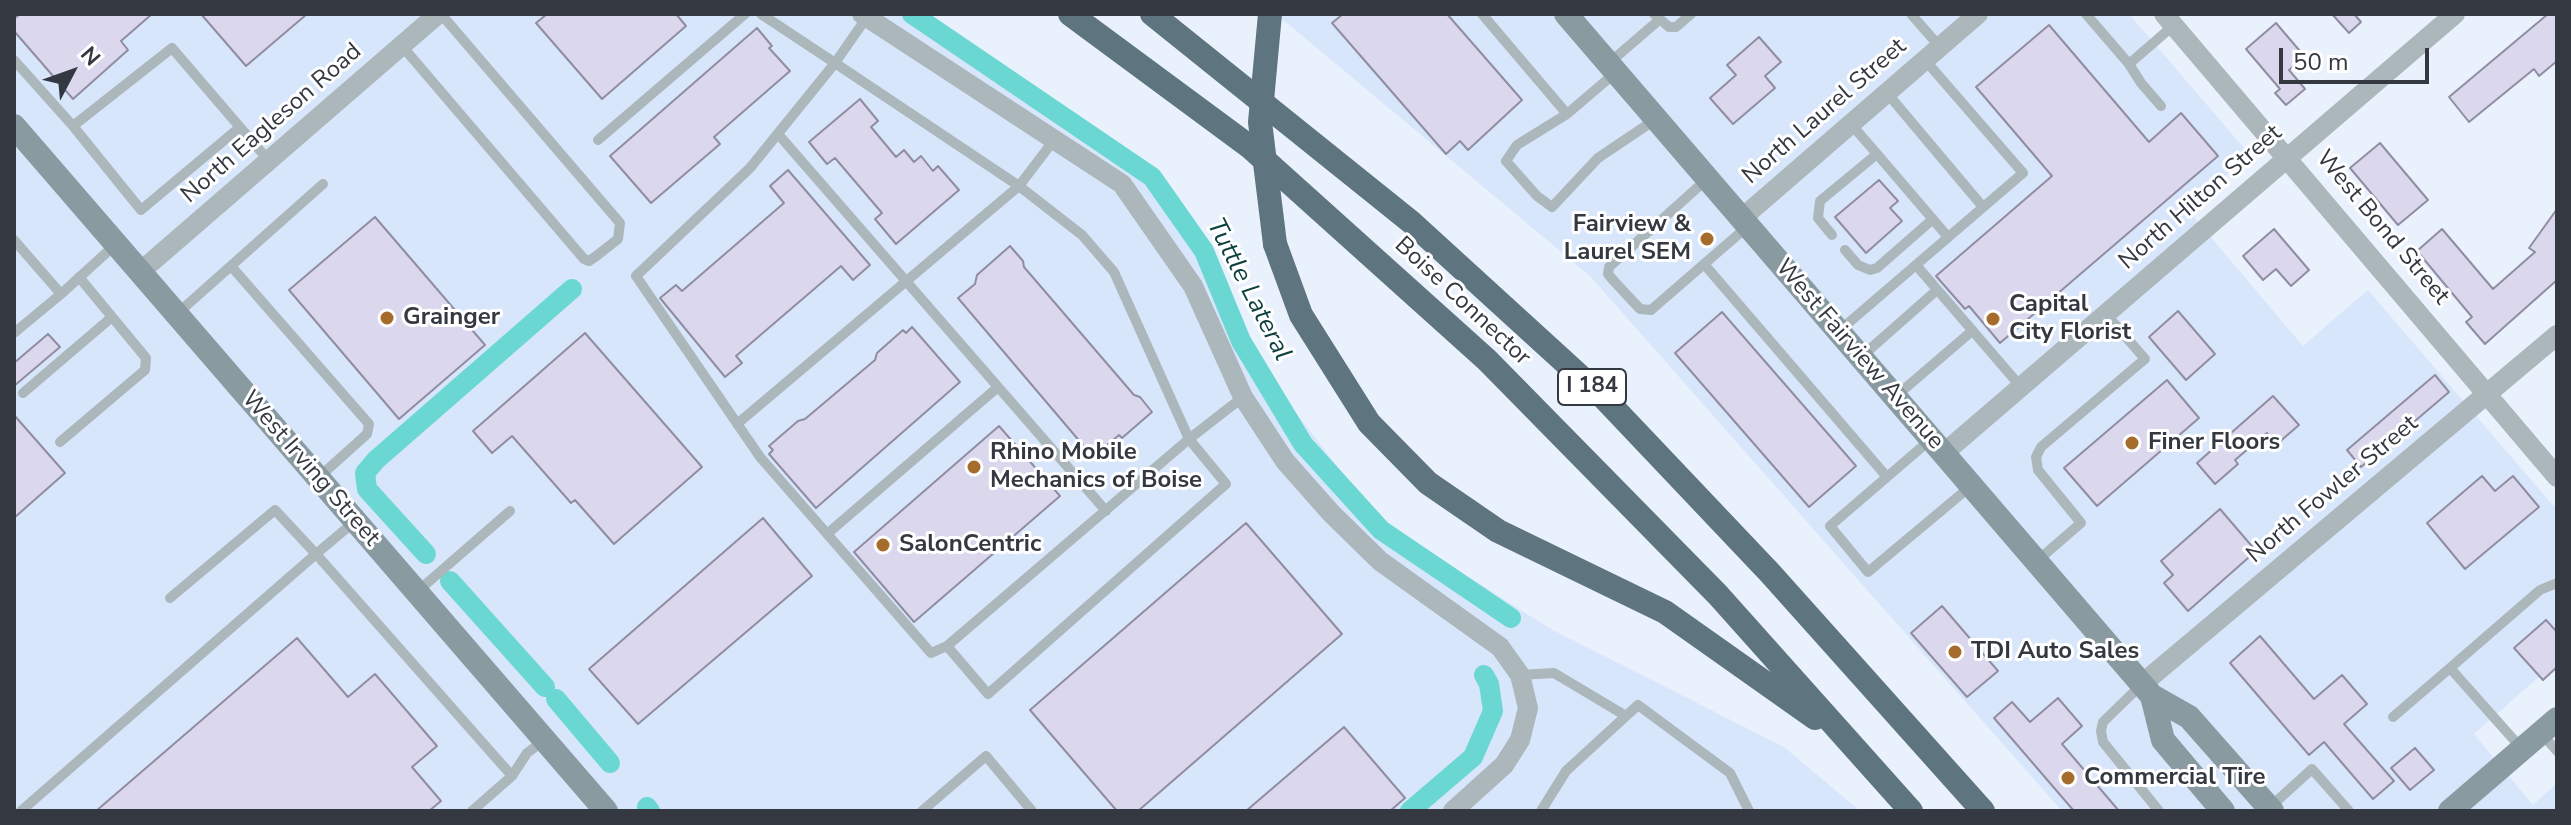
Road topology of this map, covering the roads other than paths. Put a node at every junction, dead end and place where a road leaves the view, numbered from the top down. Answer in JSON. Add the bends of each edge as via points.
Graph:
{"nodes":[{"id":1,"x":440,"y":14,"type":"edge"},
{"id":2,"x":745,"y":14,"type":"edge"},
{"id":3,"x":761,"y":14,"type":"edge"},
{"id":4,"x":1070,"y":14,"type":"edge"},
{"id":5,"x":1152,"y":14,"type":"edge"},
{"id":6,"x":1270,"y":14,"type":"edge"},
{"id":7,"x":1482,"y":14,"type":"edge"},
{"id":8,"x":1566,"y":14,"type":"edge"},
{"id":9,"x":1691,"y":14,"type":"edge"},
{"id":10,"x":1911,"y":14,"type":"edge"},
{"id":11,"x":1978,"y":14,"type":"edge"},
{"id":12,"x":2086,"y":14,"type":"edge"},
{"id":13,"x":2455,"y":14,"type":"edge"},
{"id":14,"x":864,"y":15,"type":"edge"},
{"id":15,"x":1657,"y":17,"type":"edge"},
{"id":16,"x":2169,"y":20,"type":"edge"},
{"id":17,"x":402,"y":46,"type":"junction"},
{"id":18,"x":1933,"y":53,"type":"junction"},
{"id":19,"x":14,"y":60,"type":"edge"},
{"id":20,"x":835,"y":63,"type":"junction"},
{"id":21,"x":2129,"y":64,"type":"junction"},
{"id":22,"x":1612,"y":68,"type":"junction"},
{"id":23,"x":1887,"y":93,"type":"junction"},
{"id":24,"x":2161,"y":106,"type":"dead end"},
{"id":25,"x":1567,"y":114,"type":"junction"},
{"id":26,"x":1656,"y":119,"type":"junction"},
{"id":27,"x":1851,"y":124,"type":"junction"},
{"id":28,"x":14,"y":126,"type":"edge"},
{"id":29,"x":73,"y":126,"type":"junction"},
{"id":30,"x":240,"y":127,"type":"junction"},
{"id":31,"x":778,"y":134,"type":"junction"},
{"id":32,"x":598,"y":140,"type":"dead end"},
{"id":33,"x":1054,"y":140,"type":"junction"},
{"id":34,"x":1877,"y":154,"type":"junction"},
{"id":35,"x":2288,"y":157,"type":"junction"},
{"id":36,"x":269,"y":161,"type":"junction"},
{"id":37,"x":1707,"y":179,"type":"junction"},
{"id":38,"x":323,"y":184,"type":"dead end"},
{"id":39,"x":1019,"y":186,"type":"junction"},
{"id":40,"x":1983,"y":207,"type":"junction"},
{"id":41,"x":1933,"y":219,"type":"junction"},
{"id":42,"x":1745,"y":222,"type":"junction"},
{"id":43,"x":1832,"y":235,"type":"dead end"},
{"id":44,"x":1948,"y":237,"type":"junction"},
{"id":45,"x":14,"y":240,"type":"edge"},
{"id":46,"x":116,"y":244,"type":"junction"},
{"id":47,"x":1845,"y":250,"type":"dead end"},
{"id":48,"x":1704,"y":264,"type":"junction"},
{"id":49,"x":1916,"y":265,"type":"junction"},
{"id":50,"x":231,"y":266,"type":"junction"},
{"id":51,"x":140,"y":272,"type":"junction"},
{"id":52,"x":79,"y":277,"type":"junction"},
{"id":53,"x":905,"y":280,"type":"junction"},
{"id":54,"x":1937,"y":290,"type":"junction"},
{"id":55,"x":61,"y":294,"type":"junction"},
{"id":56,"x":176,"y":314,"type":"junction"},
{"id":57,"x":2106,"y":314,"type":"junction"},
{"id":58,"x":112,"y":317,"type":"junction"},
{"id":59,"x":1839,"y":331,"type":"junction"},
{"id":60,"x":1972,"y":331,"type":"junction"},
{"id":61,"x":14,"y":333,"type":"edge"},
{"id":62,"x":2557,"y":335,"type":"edge"},
{"id":63,"x":1861,"y":357,"type":"junction"},
{"id":64,"x":998,"y":387,"type":"junction"},
{"id":65,"x":2021,"y":387,"type":"junction"},
{"id":66,"x":23,"y":393,"type":"dead end"},
{"id":67,"x":2488,"y":394,"type":"junction"},
{"id":68,"x":1243,"y":397,"type":"junction"},
{"id":69,"x":1895,"y":397,"type":"junction"},
{"id":70,"x":737,"y":424,"type":"junction"},
{"id":71,"x":1189,"y":439,"type":"junction"},
{"id":72,"x":60,"y":442,"type":"dead end"},
{"id":73,"x":1938,"y":446,"type":"junction"},
{"id":74,"x":1887,"y":477,"type":"junction"},
{"id":75,"x":2557,"y":477,"type":"edge"},
{"id":76,"x":318,"y":478,"type":"junction"},
{"id":77,"x":1972,"y":485,"type":"junction"},
{"id":78,"x":510,"y":511,"type":"dead end"},
{"id":79,"x":1106,"y":511,"type":"junction"},
{"id":80,"x":355,"y":521,"type":"junction"},
{"id":81,"x":827,"y":534,"type":"junction"},
{"id":82,"x":316,"y":554,"type":"junction"},
{"id":83,"x":2037,"y":561,"type":"junction"},
{"id":84,"x":2557,"y":583,"type":"edge"},
{"id":85,"x":416,"y":592,"type":"junction"},
{"id":86,"x":170,"y":598,"type":"dead end"},
{"id":87,"x":947,"y":646,"type":"junction"},
{"id":88,"x":2450,"y":668,"type":"junction"},
{"id":89,"x":1520,"y":675,"type":"junction"},
{"id":90,"x":2147,"y":690,"type":"junction"},
{"id":91,"x":1626,"y":716,"type":"junction"},
{"id":92,"x":2393,"y":717,"type":"dead end"},
{"id":93,"x":2549,"y":726,"type":"edge"},
{"id":94,"x":544,"y":739,"type":"junction"},
{"id":95,"x":1851,"y":743,"type":"junction"},
{"id":96,"x":2522,"y":749,"type":"junction"},
{"id":97,"x":2557,"y":751,"type":"edge"},
{"id":98,"x":512,"y":776,"type":"junction"},
{"id":99,"x":2270,"y":809,"type":"edge"},
{"id":100,"x":21,"y":811,"type":"edge"},
{"id":101,"x":472,"y":811,"type":"edge"},
{"id":102,"x":606,"y":811,"type":"edge"},
{"id":103,"x":922,"y":811,"type":"edge"},
{"id":104,"x":1032,"y":811,"type":"edge"},
{"id":105,"x":1453,"y":811,"type":"edge"},
{"id":106,"x":1541,"y":811,"type":"edge"},
{"id":107,"x":1749,"y":811,"type":"edge"},
{"id":108,"x":1911,"y":811,"type":"edge"},
{"id":109,"x":1983,"y":811,"type":"edge"},
{"id":110,"x":2159,"y":811,"type":"edge"},
{"id":111,"x":2223,"y":811,"type":"edge"},
{"id":112,"x":2349,"y":811,"type":"edge"},
{"id":113,"x":2450,"y":811,"type":"edge"}],
"edges":[{"from":1,"to":17,"type":"street","name":"North Eagleson Road"},
{"from":1,"to":17,"type":"lane","via":[[620,223],[620,234],[607,248],[584,259]]},
{"from":2,"to":32,"type":"lane"},
{"from":3,"to":20,"type":"lane"},
{"from":4,"to":95,"type":"highway","name":"Boise Connector","number":"I 184","via":[[1250,147],[1487,360],[1718,595]]},
{"from":5,"to":109,"type":"highway","name":"Boise Connector","number":"I 184","via":[[1411,222],[1604,398]]},
{"from":6,"to":95,"type":"highway","bridge":true,"via":[[1260,122],[1275,244],[1301,315],[1369,423],[1428,483],[1498,531],[1665,612]]},
{"from":7,"to":25,"type":"lane"},
{"from":8,"to":22,"type":"main road","name":"West Fairview Avenue"},
{"from":9,"to":15,"type":"lane","via":[[1676,27]]},
{"from":10,"to":18,"type":"lane"},
{"from":11,"to":18,"type":"street","name":"North Laurel Street"},
{"from":12,"to":21,"type":"lane"},
{"from":13,"to":35,"type":"street","name":"North Hilton Street"},
{"from":14,"to":20,"type":"lane"},
{"from":14,"to":33,"type":"street"},
{"from":15,"to":22,"type":"lane"},
{"from":16,"to":21,"type":"lane"},
{"from":16,"to":35,"type":"street","name":"West Bond Street"},
{"from":17,"to":36,"type":"street","name":"North Eagleson Road"},
{"from":18,"to":23,"type":"street","name":"North Laurel Street"},
{"from":18,"to":40,"type":"lane","via":[[2023,173]]},
{"from":19,"to":29,"type":"lane"},
{"from":20,"to":31,"type":"lane"},
{"from":20,"to":39,"type":"lane"},
{"from":21,"to":24,"type":"lane"},
{"from":22,"to":25,"type":"lane"},
{"from":22,"to":26,"type":"main road","name":"West Fairview Avenue"},
{"from":23,"to":27,"type":"street","name":"North Laurel Street"},
{"from":23,"to":40,"type":"lane"},
{"from":25,"to":26,"type":"lane","via":[[1517,145],[1506,161],[1552,207],[1598,158]]},
{"from":26,"to":37,"type":"main road","name":"West Fairview Avenue"},
{"from":27,"to":34,"type":"lane"},
{"from":27,"to":42,"type":"street","name":"North Laurel Street"},
{"from":28,"to":46,"type":"main road","name":"West Irving Street"},
{"from":29,"to":30,"type":"lane","via":[[172,48]]},
{"from":29,"to":30,"type":"lane","via":[[141,210]]},
{"from":30,"to":36,"type":"lane"},
{"from":31,"to":53,"type":"lane"},
{"from":31,"to":70,"type":"lane","via":[[750,168],[636,276]]},
{"from":33,"to":39,"type":"lane"},
{"from":33,"to":68,"type":"street","via":[[1122,184],[1193,286]]},
{"from":34,"to":41,"type":"lane"},
{"from":34,"to":43,"type":"lane","via":[[1820,201],[1818,218]]},
{"from":35,"to":57,"type":"street","name":"North Hilton Street"},
{"from":35,"to":67,"type":"street","name":"West Bond Street"},
{"from":36,"to":51,"type":"street","name":"North Eagleson Road"},
{"from":37,"to":42,"type":"main road","name":"West Fairview Avenue"},
{"from":37,"to":48,"type":"lane","via":[[1609,267],[1608,274],[1644,311]]},
{"from":38,"to":50,"type":"lane"},
{"from":39,"to":53,"type":"lane"},
{"from":39,"to":71,"type":"lane","via":[[1082,235],[1114,272]]},
{"from":40,"to":44,"type":"lane"},
{"from":41,"to":44,"type":"lane"},
{"from":41,"to":47,"type":"lane","via":[[1877,268],[1858,265]]},
{"from":42,"to":48,"type":"lane"},
{"from":42,"to":59,"type":"main road","name":"West Fairview Avenue"},
{"from":44,"to":49,"type":"lane"},
{"from":45,"to":55,"type":"lane"},
{"from":46,"to":51,"type":"main road","name":"West Irving Street"},
{"from":46,"to":52,"type":"lane"},
{"from":48,"to":74,"type":"lane"},
{"from":49,"to":54,"type":"lane"},
{"from":49,"to":59,"type":"lane"},
{"from":50,"to":56,"type":"lane"},
{"from":50,"to":76,"type":"lane","via":[[369,424],[367,434]]},
{"from":51,"to":56,"type":"main road","name":"West Irving Street"},
{"from":52,"to":55,"type":"lane"},
{"from":52,"to":58,"type":"lane"},
{"from":53,"to":64,"type":"lane"},
{"from":53,"to":70,"type":"lane"},
{"from":54,"to":60,"type":"lane"},
{"from":54,"to":63,"type":"lane"},
{"from":55,"to":61,"type":"lane"},
{"from":56,"to":76,"type":"main road","name":"West Irving Street"},
{"from":57,"to":65,"type":"street","name":"North Hilton Street"},
{"from":57,"to":83,"type":"lane","via":[[2145,359],[2041,447],[2038,470],[2081,523]]},
{"from":58,"to":66,"type":"lane"},
{"from":58,"to":72,"type":"lane","via":[[146,358],[145,370]]},
{"from":59,"to":63,"type":"main road","name":"West Fairview Avenue"},
{"from":60,"to":65,"type":"lane"},
{"from":60,"to":69,"type":"lane"},
{"from":62,"to":67,"type":"street","name":"North Fowler Street"},
{"from":63,"to":69,"type":"main road","name":"West Fairview Avenue"},
{"from":64,"to":79,"type":"lane"},
{"from":64,"to":81,"type":"lane"},
{"from":65,"to":73,"type":"street","name":"North Hilton Street"},
{"from":67,"to":75,"type":"street","name":"West Bond Street"},
{"from":67,"to":90,"type":"street","name":"North Fowler Street"},
{"from":68,"to":71,"type":"lane"},
{"from":68,"to":89,"type":"street","via":[[1285,461],[1331,513],[1380,561],[1500,647]]},
{"from":69,"to":73,"type":"main road","name":"West Fairview Avenue"},
{"from":70,"to":81,"type":"lane"},
{"from":71,"to":79,"type":"lane"},
{"from":71,"to":87,"type":"lane","via":[[1226,484],[988,694]]},
{"from":73,"to":74,"type":"lane"},
{"from":73,"to":77,"type":"main road","name":"West Fairview Avenue"},
{"from":74,"to":77,"type":"lane","via":[[1830,526],[1868,572]]},
{"from":76,"to":80,"type":"main road","name":"West Irving Street"},
{"from":77,"to":83,"type":"main road","name":"West Fairview Avenue"},
{"from":78,"to":85,"type":"lane"},
{"from":79,"to":87,"type":"lane"},
{"from":80,"to":82,"type":"lane"},
{"from":80,"to":85,"type":"main road","name":"West Irving Street"},
{"from":81,"to":87,"type":"lane","via":[[931,653]]},
{"from":82,"to":86,"type":"lane","via":[[275,510]]},
{"from":82,"to":98,"type":"lane"},
{"from":82,"to":100,"type":"lane"},
{"from":83,"to":90,"type":"main road","name":"West Fairview Avenue"},
{"from":84,"to":88,"type":"lane","via":[[2540,590]]},
{"from":85,"to":94,"type":"main road","name":"West Irving Street"},
{"from":88,"to":92,"type":"lane"},
{"from":88,"to":96,"type":"lane"},
{"from":89,"to":91,"type":"lane","via":[[1554,673]]},
{"from":89,"to":105,"type":"street","via":[[1528,708],[1520,740],[1504,765]]},
{"from":90,"to":99,"type":"main road","name":"West Fairview Avenue","via":[[2189,717]]},
{"from":90,"to":110,"type":"lane","via":[[2103,722],[2101,731],[2103,742]]},
{"from":90,"to":111,"type":"main road","name":"West Fairview Avenue","via":[[2163,740]]},
{"from":91,"to":106,"type":"lane","via":[[1566,771]]},
{"from":91,"to":107,"type":"lane","via":[[1638,705],[1730,773]]},
{"from":93,"to":96,"type":"main road"},
{"from":93,"to":97,"type":"lane"},
{"from":94,"to":98,"type":"lane"},
{"from":94,"to":102,"type":"main road","name":"West Irving Street"},
{"from":95,"to":108,"type":"highway","name":"Boise Connector","number":"I 184"},
{"from":96,"to":113,"type":"main road"},
{"from":98,"to":101,"type":"lane"},
{"from":99,"to":112,"type":"lane","via":[[2312,769]]},
{"from":103,"to":104,"type":"lane","via":[[986,756]]}]}
